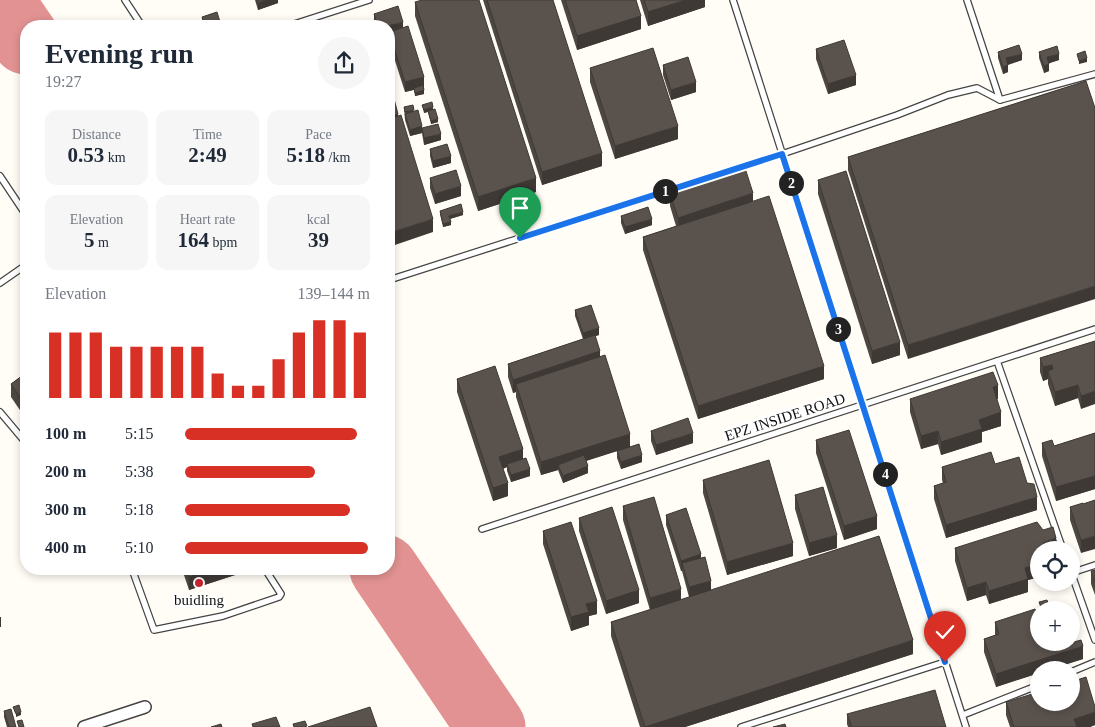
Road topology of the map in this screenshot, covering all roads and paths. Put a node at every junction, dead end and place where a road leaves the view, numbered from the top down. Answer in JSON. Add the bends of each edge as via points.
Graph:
{"nodes":[{"id":1,"x":125,"y":0,"type":"edge"},
{"id":2,"x":369,"y":0,"type":"edge"},
{"id":3,"x":732,"y":0,"type":"edge"},
{"id":4,"x":967,"y":0,"type":"edge"},
{"id":5,"x":138,"y":20,"type":"edge"},
{"id":6,"x":307,"y":20,"type":"edge"},
{"id":7,"x":1095,"y":74,"type":"edge"},
{"id":8,"x":1000,"y":100,"type":"junction"},
{"id":9,"x":782,"y":154,"type":"junction"},
{"id":10,"x":0,"y":176,"type":"edge"},
{"id":11,"x":20,"y":206,"type":"edge"},
{"id":12,"x":20,"y":269,"type":"edge"},
{"id":13,"x":395,"y":278,"type":"edge"},
{"id":14,"x":0,"y":283,"type":"edge"},
{"id":15,"x":1095,"y":329,"type":"edge"},
{"id":16,"x":998,"y":360,"type":"junction"},
{"id":17,"x":863,"y":404,"type":"junction"},
{"id":18,"x":0,"y":412,"type":"edge"},
{"id":19,"x":20,"y":436,"type":"edge"},
{"id":20,"x":482,"y":529,"type":"dead end"},
{"id":21,"x":1061,"y":541,"type":"edge"},
{"id":22,"x":1095,"y":565,"type":"edge"},
{"id":23,"x":1080,"y":570,"type":"edge"},
{"id":24,"x":134,"y":575,"type":"edge"},
{"id":25,"x":269,"y":575,"type":"edge"},
{"id":26,"x":1077,"y":591,"type":"edge"},
{"id":27,"x":1095,"y":640,"type":"edge"},
{"id":28,"x":945,"y":662,"type":"junction"},
{"id":29,"x":1095,"y":662,"type":"edge"},
{"id":30,"x":1080,"y":668,"type":"edge"},
{"id":31,"x":1030,"y":689,"type":"edge"},
{"id":32,"x":145,"y":707,"type":"dead end"},
{"id":33,"x":963,"y":716,"type":"junction"},
{"id":34,"x":84,"y":727,"type":"edge"},
{"id":35,"x":741,"y":727,"type":"edge"},
{"id":36,"x":966,"y":727,"type":"edge"}],
"edges":[{"from":1,"to":5,"type":"lane"},
{"from":2,"to":6,"type":"lane"},
{"from":3,"to":9,"type":"lane"},
{"from":4,"to":8,"type":"lane"},
{"from":7,"to":8,"type":"lane"},
{"from":8,"to":9,"type":"lane","via":[[977,88],[948,95]]},
{"from":9,"to":13,"type":"lane"},
{"from":9,"to":17,"type":"lane"},
{"from":10,"to":11,"type":"lane"},
{"from":12,"to":14,"type":"lane"},
{"from":15,"to":16,"type":"lane","name":"EPZ INSIDE ROAD"},
{"from":16,"to":17,"type":"lane","name":"EPZ INSIDE ROAD"},
{"from":16,"to":21,"type":"lane"},
{"from":17,"to":20,"type":"lane","name":"EPZ INSIDE ROAD"},
{"from":17,"to":28,"type":"lane"},
{"from":18,"to":19,"type":"lane"},
{"from":22,"to":23,"type":"lane"},
{"from":24,"to":25,"type":"lane","via":[[154,630],[223,616],[279,597],[281,594]]},
{"from":26,"to":27,"type":"lane"},
{"from":28,"to":33,"type":"lane"},
{"from":28,"to":35,"type":"lane"},
{"from":29,"to":30,"type":"lane"},
{"from":31,"to":33,"type":"lane"},
{"from":32,"to":34,"type":"street"},
{"from":33,"to":36,"type":"lane"}]}
